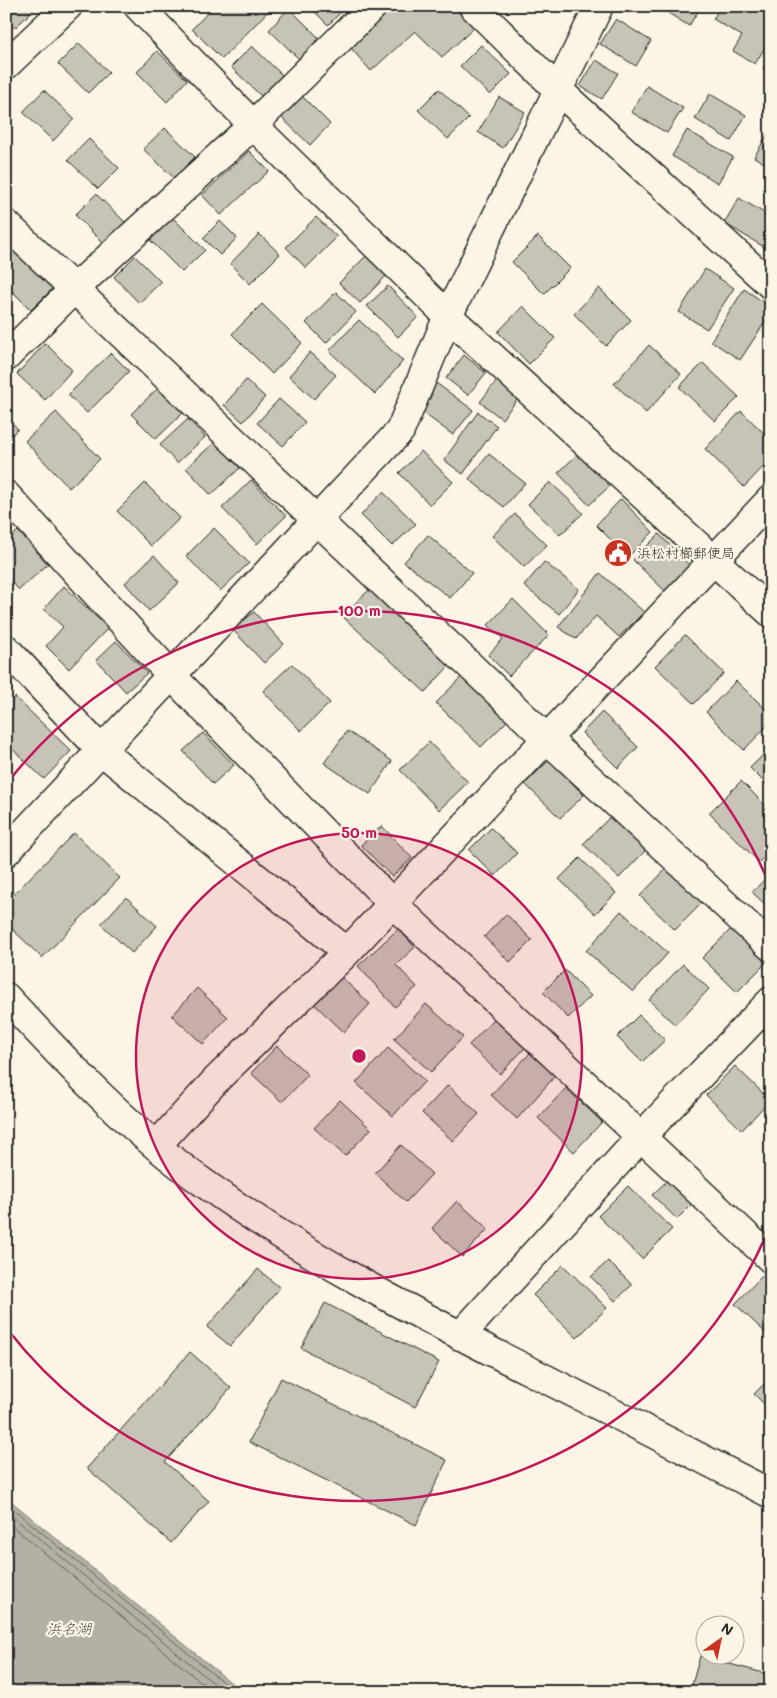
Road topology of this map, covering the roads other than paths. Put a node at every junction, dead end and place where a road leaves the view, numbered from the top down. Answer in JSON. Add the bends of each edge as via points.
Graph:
{"nodes":[{"id":1,"x":68,"y":6,"type":"edge"},
{"id":2,"x":138,"y":6,"type":"edge"},
{"id":3,"x":372,"y":6,"type":"edge"},
{"id":4,"x":473,"y":6,"type":"edge"},
{"id":5,"x":599,"y":6,"type":"edge"},
{"id":6,"x":6,"y":65,"type":"edge"},
{"id":7,"x":557,"y":89,"type":"junction"},
{"id":8,"x":253,"y":126,"type":"junction"},
{"id":9,"x":6,"y":224,"type":"edge"},
{"id":10,"x":771,"y":285,"type":"edge"},
{"id":11,"x":73,"y":290,"type":"junction"},
{"id":12,"x":448,"y":316,"type":"junction"},
{"id":13,"x":6,"y":357,"type":"edge"},
{"id":14,"x":6,"y":495,"type":"edge"},
{"id":15,"x":771,"y":499,"type":"edge"},
{"id":16,"x":317,"y":521,"type":"junction"},
{"id":17,"x":715,"y":560,"type":"junction"},
{"id":18,"x":771,"y":613,"type":"edge"},
{"id":19,"x":6,"y":649,"type":"edge"},
{"id":20,"x":171,"y":675,"type":"junction"},
{"id":21,"x":546,"y":738,"type":"junction"},
{"id":22,"x":103,"y":752,"type":"junction"},
{"id":23,"x":6,"y":852,"type":"edge"},
{"id":24,"x":392,"y":903,"type":"junction"},
{"id":25,"x":771,"y":947,"type":"edge"},
{"id":26,"x":347,"y":952,"type":"junction"},
{"id":27,"x":6,"y":997,"type":"edge"},
{"id":28,"x":771,"y":1001,"type":"edge"},
{"id":29,"x":640,"y":1138,"type":"junction"},
{"id":30,"x":156,"y":1146,"type":"junction"},
{"id":31,"x":771,"y":1259,"type":"edge"},
{"id":32,"x":460,"y":1336,"type":"junction"},
{"id":33,"x":771,"y":1494,"type":"edge"}],
"edges":[{"from":1,"to":6,"type":"street"},
{"from":2,"to":8,"type":"street"},
{"from":3,"to":8,"type":"street"},
{"from":4,"to":7,"type":"street"},
{"from":5,"to":7,"type":"street"},
{"from":7,"to":10,"type":"street"},
{"from":7,"to":12,"type":"street"},
{"from":8,"to":11,"type":"street"},
{"from":8,"to":12,"type":"street"},
{"from":9,"to":11,"type":"street"},
{"from":11,"to":13,"type":"street"},
{"from":11,"to":16,"type":"street"},
{"from":12,"to":16,"type":"street","via":[[400,431]]},
{"from":12,"to":17,"type":"street"},
{"from":14,"to":20,"type":"street"},
{"from":15,"to":17,"type":"street"},
{"from":16,"to":20,"type":"street"},
{"from":16,"to":21,"type":"street"},
{"from":17,"to":18,"type":"street"},
{"from":17,"to":21,"type":"street"},
{"from":19,"to":22,"type":"street"},
{"from":20,"to":22,"type":"street"},
{"from":20,"to":24,"type":"street"},
{"from":21,"to":24,"type":"street"},
{"from":21,"to":25,"type":"street"},
{"from":22,"to":23,"type":"street"},
{"from":22,"to":26,"type":"street"},
{"from":24,"to":26,"type":"street"},
{"from":24,"to":29,"type":"street"},
{"from":26,"to":30,"type":"street","via":[[217,1079]]},
{"from":27,"to":30,"type":"street","via":[[118,1114]]},
{"from":28,"to":29,"type":"street"},
{"from":29,"to":31,"type":"street"},
{"from":29,"to":32,"type":"street"},
{"from":30,"to":32,"type":"street","via":[[207,1186],[316,1258]]},
{"from":32,"to":33,"type":"street"}]}
